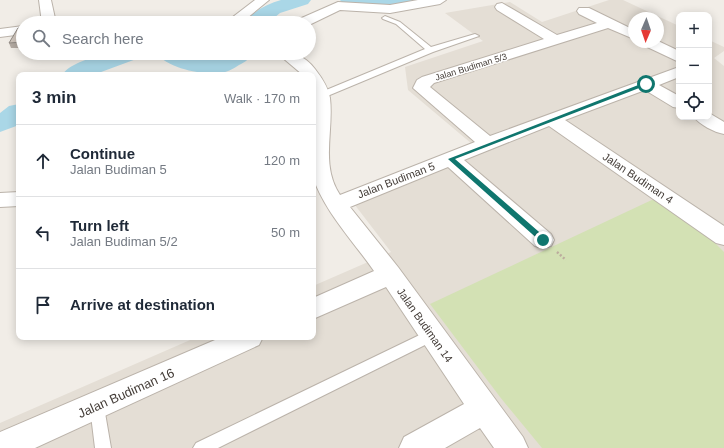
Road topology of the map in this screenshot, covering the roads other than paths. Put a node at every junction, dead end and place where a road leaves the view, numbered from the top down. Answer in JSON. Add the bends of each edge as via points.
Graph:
{"nodes":[{"id":1,"x":45,"y":0,"type":"edge"},
{"id":2,"x":263,"y":0,"type":"edge"},
{"id":3,"x":440,"y":0,"type":"edge"},
{"id":4,"x":502,"y":7,"type":"dead end"},
{"id":5,"x":584,"y":11,"type":"dead end"},
{"id":6,"x":48,"y":16,"type":"edge"},
{"id":7,"x":241,"y":16,"type":"edge"},
{"id":8,"x":316,"y":16,"type":"edge"},
{"id":9,"x":384,"y":18,"type":"dead end"},
{"id":10,"x":610,"y":23,"type":"junction"},
{"id":11,"x":16,"y":31,"type":"edge"},
{"id":12,"x":628,"y":32,"type":"edge"},
{"id":13,"x":0,"y":33,"type":"edge"},
{"id":14,"x":475,"y":36,"type":"dead end"},
{"id":15,"x":557,"y":41,"type":"junction"},
{"id":16,"x":660,"y":48,"type":"edge"},
{"id":17,"x":430,"y":50,"type":"junction"},
{"id":18,"x":676,"y":56,"type":"edge"},
{"id":19,"x":296,"y":60,"type":"edge"},
{"id":20,"x":311,"y":72,"type":"edge"},
{"id":21,"x":676,"y":73,"type":"edge"},
{"id":22,"x":316,"y":78,"type":"edge"},
{"id":23,"x":646,"y":84,"type":"junction"},
{"id":24,"x":322,"y":95,"type":"junction"},
{"id":25,"x":676,"y":101,"type":"edge"},
{"id":26,"x":551,"y":119,"type":"junction"},
{"id":27,"x":708,"y":120,"type":"edge"},
{"id":28,"x":724,"y":129,"type":"edge"},
{"id":29,"x":316,"y":134,"type":"edge"},
{"id":30,"x":488,"y":144,"type":"junction"},
{"id":31,"x":451,"y":159,"type":"junction"},
{"id":32,"x":16,"y":199,"type":"edge"},
{"id":33,"x":0,"y":200,"type":"edge"},
{"id":34,"x":337,"y":204,"type":"junction"},
{"id":35,"x":724,"y":237,"type":"edge"},
{"id":36,"x":543,"y":240,"type":"dead end"},
{"id":37,"x":390,"y":274,"type":"junction"},
{"id":38,"x":316,"y":308,"type":"edge"},
{"id":39,"x":432,"y":335,"type":"junction"},
{"id":40,"x":243,"y":340,"type":"edge"},
{"id":41,"x":97,"y":407,"type":"junction"},
{"id":42,"x":484,"y":409,"type":"junction"},
{"id":43,"x":0,"y":448,"type":"edge"},
{"id":44,"x":103,"y":448,"type":"edge"},
{"id":45,"x":201,"y":448,"type":"edge"},
{"id":46,"x":415,"y":448,"type":"edge"},
{"id":47,"x":512,"y":448,"type":"edge"}],
"edges":[{"from":1,"to":6,"type":"street"},
{"from":2,"to":7,"type":"street"},
{"from":3,"to":8,"type":"street","via":[[390,9],[338,6]]},
{"from":4,"to":15,"type":"street"},
{"from":5,"to":10,"type":"street"},
{"from":9,"to":17,"type":"lane","via":[[398,23]]},
{"from":10,"to":12,"type":"street"},
{"from":10,"to":15,"type":"street","name":"Jalan Budiman 5/3"},
{"from":11,"to":13,"type":"street"},
{"from":14,"to":17,"type":"lane"},
{"from":15,"to":30,"type":"street","name":"Jalan Budiman 5/3","via":[[428,80],[420,86]]},
{"from":16,"to":18,"type":"street"},
{"from":17,"to":24,"type":"lane"},
{"from":19,"to":20,"type":"street"},
{"from":21,"to":23,"type":"street","name":"Jalan Budiman 5"},
{"from":22,"to":24,"type":"street"},
{"from":23,"to":25,"type":"street"},
{"from":23,"to":26,"type":"street","name":"Jalan Budiman 5"},
{"from":24,"to":29,"type":"street","name":"Jalan Budiman 14"},
{"from":26,"to":30,"type":"street","name":"Jalan Budiman 5"},
{"from":26,"to":35,"type":"street","name":"Jalan Budiman 4"},
{"from":27,"to":28,"type":"street"},
{"from":29,"to":34,"type":"street","name":"Jalan Budiman 14","via":[[319,168],[327,190]]},
{"from":30,"to":31,"type":"street","name":"Jalan Budiman 5"},
{"from":31,"to":34,"type":"street","name":"Jalan Budiman 5"},
{"from":31,"to":36,"type":"street"},
{"from":32,"to":33,"type":"street"},
{"from":34,"to":37,"type":"street","name":"Jalan Budiman 14"},
{"from":37,"to":38,"type":"street"},
{"from":37,"to":39,"type":"street","name":"Jalan Budiman 14"},
{"from":39,"to":42,"type":"street","name":"Jalan Budiman 14"},
{"from":39,"to":45,"type":"lane"},
{"from":40,"to":41,"type":"street","name":"Jalan Budiman 16"},
{"from":41,"to":43,"type":"street","name":"Jalan Budiman 16"},
{"from":41,"to":44,"type":"lane"},
{"from":42,"to":46,"type":"street"},
{"from":42,"to":47,"type":"street","name":"Jalan Budiman 14"}]}
